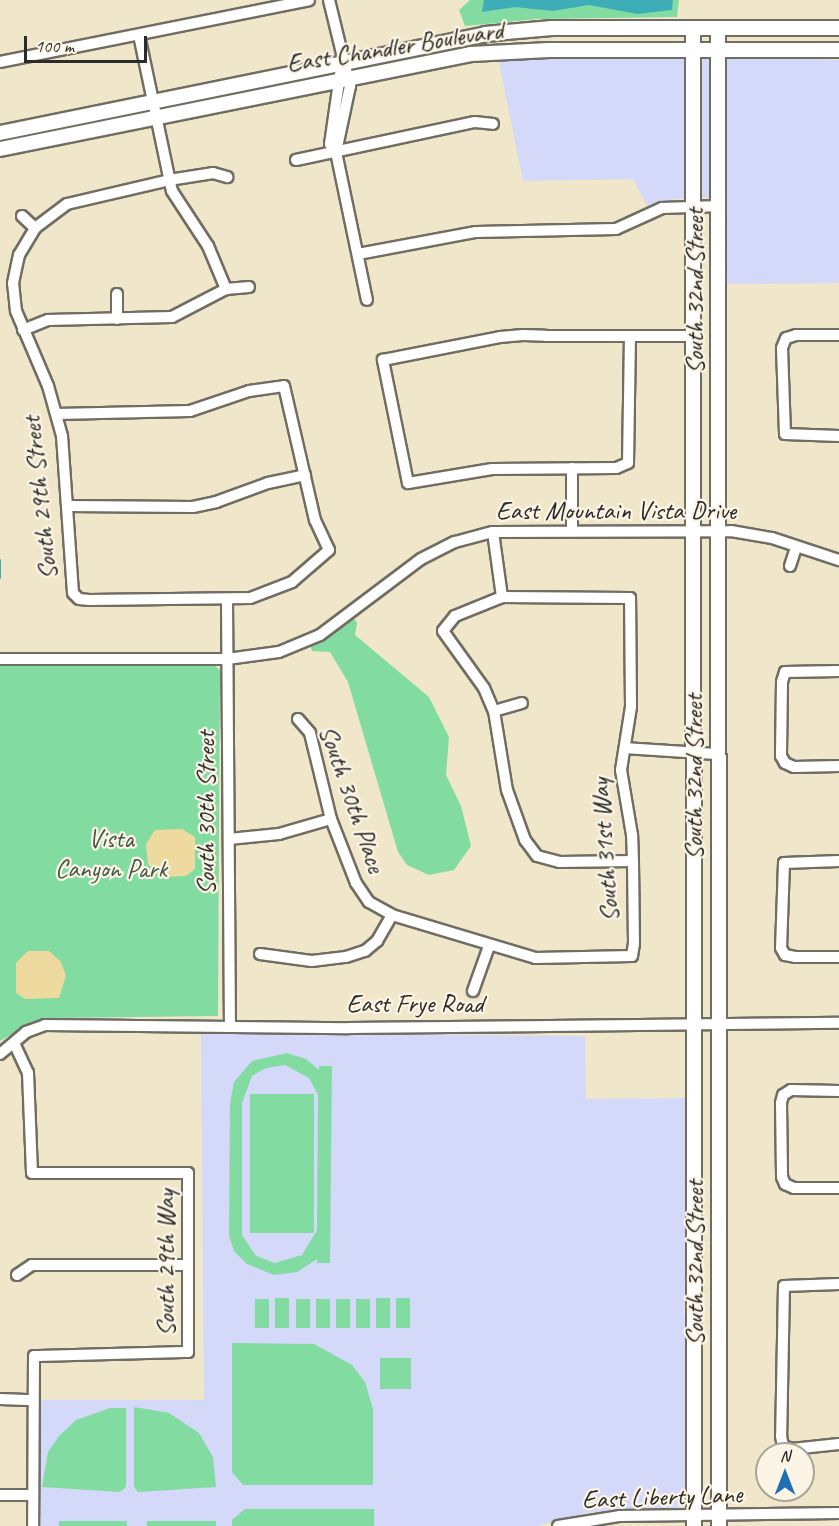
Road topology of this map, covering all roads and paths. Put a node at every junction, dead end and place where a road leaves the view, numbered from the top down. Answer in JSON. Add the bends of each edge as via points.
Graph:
{"nodes":[{"id":1,"x":309,"y":0,"type":"edge"},
{"id":2,"x":329,"y":0,"type":"edge"},
{"id":3,"x":267,"y":4,"type":"edge"},
{"id":4,"x":693,"y":28,"type":"junction"},
{"id":5,"x":718,"y":28,"type":"junction"},
{"id":6,"x":839,"y":28,"type":"edge"},
{"id":7,"x":139,"y":35,"type":"junction"},
{"id":8,"x":718,"y":49,"type":"junction"},
{"id":9,"x":693,"y":50,"type":"junction"},
{"id":10,"x":839,"y":50,"type":"edge"},
{"id":11,"x":0,"y":62,"type":"edge"},
{"id":12,"x":342,"y":62,"type":"junction"},
{"id":13,"x":343,"y":77,"type":"junction"},
{"id":14,"x":152,"y":101,"type":"junction"},
{"id":15,"x":155,"y":116,"type":"junction"},
{"id":16,"x":493,"y":124,"type":"dead end"},
{"id":17,"x":0,"y":133,"type":"edge"},
{"id":18,"x":0,"y":149,"type":"edge"},
{"id":19,"x":336,"y":152,"type":"junction"},
{"id":20,"x":296,"y":160,"type":"dead end"},
{"id":21,"x":227,"y":177,"type":"dead end"},
{"id":22,"x":169,"y":180,"type":"junction"},
{"id":23,"x":693,"y":206,"type":"junction"},
{"id":24,"x":719,"y":206,"type":"junction"},
{"id":25,"x":22,"y":216,"type":"dead end"},
{"id":26,"x":34,"y":228,"type":"junction"},
{"id":27,"x":358,"y":255,"type":"junction"},
{"id":28,"x":249,"y":287,"type":"dead end"},
{"id":29,"x":226,"y":289,"type":"junction"},
{"id":30,"x":117,"y":294,"type":"dead end"},
{"id":31,"x":367,"y":300,"type":"dead end"},
{"id":32,"x":117,"y":319,"type":"junction"},
{"id":33,"x":23,"y":330,"type":"junction"},
{"id":34,"x":839,"y":335,"type":"edge"},
{"id":35,"x":630,"y":336,"type":"junction"},
{"id":36,"x":693,"y":336,"type":"junction"},
{"id":37,"x":57,"y":414,"type":"junction"},
{"id":38,"x":839,"y":436,"type":"edge"},
{"id":39,"x":572,"y":468,"type":"junction"},
{"id":40,"x":305,"y":475,"type":"junction"},
{"id":41,"x":68,"y":506,"type":"junction"},
{"id":42,"x":572,"y":531,"type":"junction"},
{"id":43,"x":693,"y":531,"type":"junction"},
{"id":44,"x":719,"y":531,"type":"junction"},
{"id":45,"x":493,"y":532,"type":"junction"},
{"id":46,"x":796,"y":547,"type":"junction"},
{"id":47,"x":839,"y":560,"type":"edge"},
{"id":48,"x":790,"y":566,"type":"dead end"},
{"id":49,"x":502,"y":597,"type":"junction"},
{"id":50,"x":227,"y":600,"type":"junction"},
{"id":51,"x":0,"y":659,"type":"edge"},
{"id":52,"x":227,"y":659,"type":"junction"},
{"id":53,"x":839,"y":670,"type":"edge"},
{"id":54,"x":522,"y":703,"type":"dead end"},
{"id":55,"x":494,"y":711,"type":"junction"},
{"id":56,"x":298,"y":719,"type":"dead end"},
{"id":57,"x":625,"y":748,"type":"junction"},
{"id":58,"x":693,"y":753,"type":"junction"},
{"id":59,"x":719,"y":754,"type":"junction"},
{"id":60,"x":839,"y":766,"type":"edge"},
{"id":61,"x":332,"y":819,"type":"junction"},
{"id":62,"x":229,"y":839,"type":"junction"},
{"id":63,"x":633,"y":861,"type":"junction"},
{"id":64,"x":839,"y":861,"type":"edge"},
{"id":65,"x":392,"y":915,"type":"junction"},
{"id":66,"x":489,"y":946,"type":"junction"},
{"id":67,"x":260,"y":954,"type":"dead end"},
{"id":68,"x":632,"y":956,"type":"joint"},
{"id":69,"x":839,"y":957,"type":"edge"},
{"id":70,"x":473,"y":991,"type":"dead end"},
{"id":71,"x":719,"y":1023,"type":"junction"},
{"id":72,"x":839,"y":1023,"type":"edge"},
{"id":73,"x":694,"y":1024,"type":"junction"},
{"id":74,"x":230,"y":1026,"type":"junction"},
{"id":75,"x":14,"y":1043,"type":"junction"},
{"id":76,"x":0,"y":1054,"type":"edge"},
{"id":77,"x":839,"y":1091,"type":"edge"},
{"id":78,"x":839,"y":1188,"type":"edge"},
{"id":79,"x":188,"y":1265,"type":"junction"},
{"id":80,"x":17,"y":1275,"type":"dead end"},
{"id":81,"x":839,"y":1284,"type":"edge"},
{"id":82,"x":0,"y":1400,"type":"edge"},
{"id":83,"x":33,"y":1400,"type":"junction"},
{"id":84,"x":839,"y":1444,"type":"edge"},
{"id":85,"x":0,"y":1495,"type":"edge"},
{"id":86,"x":33,"y":1495,"type":"junction"},
{"id":87,"x":839,"y":1513,"type":"edge"},
{"id":88,"x":620,"y":1521,"type":"edge"},
{"id":89,"x":694,"y":1521,"type":"edge"},
{"id":90,"x":719,"y":1521,"type":"edge"},
{"id":91,"x":33,"y":1526,"type":"edge"},
{"id":92,"x":558,"y":1526,"type":"edge"}],
"edges":[{"from":1,"to":3,"type":"street"},
{"from":2,"to":12,"type":"street"},
{"from":3,"to":7,"type":"street"},
{"from":4,"to":5,"type":"main road","name":"East Chandler Boulevard"},
{"from":4,"to":9,"type":"main road","name":"South 32nd Street"},
{"from":4,"to":12,"type":"main road","name":"East Chandler Boulevard","via":[[510,31],[441,40]]},
{"from":5,"to":6,"type":"main road","name":"East Chandler Boulevard"},
{"from":5,"to":8,"type":"main road","name":"South 32nd Street"},
{"from":7,"to":11,"type":"street"},
{"from":7,"to":14,"type":"street"},
{"from":8,"to":9,"type":"main road","name":"East Chandler Boulevard"},
{"from":8,"to":10,"type":"main road","name":"East Chandler Boulevard"},
{"from":8,"to":24,"type":"main road","name":"South 32nd Street"},
{"from":9,"to":13,"type":"main road","name":"East Chandler Boulevard","via":[[493,52]]},
{"from":9,"to":23,"type":"main road","name":"South 32nd Street"},
{"from":12,"to":13,"type":"street"},
{"from":12,"to":14,"type":"main road","name":"East Chandler Boulevard"},
{"from":13,"to":15,"type":"main road","name":"East Chandler Boulevard"},
{"from":13,"to":19,"type":"street","via":[[350,94],[330,144]]},
{"from":14,"to":15,"type":"street"},
{"from":14,"to":17,"type":"main road","name":"East Chandler Boulevard"},
{"from":15,"to":18,"type":"main road","name":"East Chandler Boulevard"},
{"from":15,"to":22,"type":"street"},
{"from":16,"to":19,"type":"street","via":[[475,122]]},
{"from":19,"to":20,"type":"street"},
{"from":19,"to":27,"type":"street"},
{"from":21,"to":22,"type":"street","via":[[213,173]]},
{"from":22,"to":26,"type":"street","via":[[67,204]]},
{"from":22,"to":29,"type":"street","via":[[176,199],[214,256]]},
{"from":23,"to":24,"type":"street"},
{"from":23,"to":27,"type":"street","via":[[662,208],[616,230],[476,232]]},
{"from":23,"to":36,"type":"main road","name":"South 32nd Street"},
{"from":24,"to":44,"type":"main road","name":"South 32nd Street"},
{"from":25,"to":26,"type":"street"},
{"from":26,"to":33,"type":"street","name":"South 29th Street","via":[[19,255],[13,293]]},
{"from":27,"to":31,"type":"street"},
{"from":28,"to":29,"type":"street"},
{"from":29,"to":32,"type":"street","via":[[172,317]]},
{"from":30,"to":32,"type":"street"},
{"from":32,"to":33,"type":"street","via":[[48,320]]},
{"from":33,"to":37,"type":"street","name":"South 29th Street"},
{"from":34,"to":38,"type":"street","via":[[786,338],[782,348],[785,434]]},
{"from":35,"to":36,"type":"street"},
{"from":35,"to":39,"type":"street","via":[[628,464],[616,468]]},
{"from":35,"to":39,"type":"street","via":[[500,337],[383,360],[408,483],[492,469]]},
{"from":36,"to":43,"type":"main road","name":"South 32nd Street"},
{"from":37,"to":40,"type":"street","via":[[190,411],[249,391],[284,386]]},
{"from":37,"to":41,"type":"street","name":"South 29th Street"},
{"from":39,"to":42,"type":"street"},
{"from":40,"to":41,"type":"street","via":[[193,507]]},
{"from":40,"to":50,"type":"street","via":[[315,520],[329,550],[311,568],[272,593]]},
{"from":41,"to":50,"type":"street","name":"South 29th Street","via":[[71,584],[79,599]]},
{"from":42,"to":43,"type":"street","name":"East Mountain Vista Drive"},
{"from":42,"to":45,"type":"street","name":"East Mountain Vista Drive"},
{"from":43,"to":44,"type":"street","name":"East Mountain Vista Drive"},
{"from":43,"to":58,"type":"main road","name":"South 32nd Street"},
{"from":44,"to":46,"type":"street","name":"East Mountain Vista Drive","via":[[751,533]]},
{"from":44,"to":59,"type":"main road","name":"South 32nd Street"},
{"from":45,"to":49,"type":"street"},
{"from":45,"to":52,"type":"street","name":"East Mountain Vista Drive","via":[[455,542],[421,559],[309,640],[263,656]]},
{"from":46,"to":47,"type":"street","name":"East Mountain Vista Drive"},
{"from":46,"to":48,"type":"street"},
{"from":49,"to":55,"type":"street","via":[[455,616],[443,631],[484,688]]},
{"from":49,"to":57,"type":"street","name":"South 31st Way","via":[[630,598],[631,707]]},
{"from":50,"to":52,"type":"street","name":"South 30th Street"},
{"from":51,"to":52,"type":"street","name":"East Mountain Vista Drive"},
{"from":52,"to":62,"type":"street","name":"South 30th Street"},
{"from":53,"to":60,"type":"street","via":[[785,672],[781,756],[794,767]]},
{"from":54,"to":55,"type":"street"},
{"from":55,"to":63,"type":"street","via":[[507,790],[525,840],[537,856],[560,862]]},
{"from":56,"to":61,"type":"street","name":"South 30th Place","via":[[310,733]]},
{"from":57,"to":58,"type":"street"},
{"from":57,"to":63,"type":"street","name":"South 31st Way","via":[[621,784]]},
{"from":58,"to":59,"type":"street"},
{"from":58,"to":73,"type":"main road","name":"South 32nd Street"},
{"from":59,"to":71,"type":"main road","name":"South 32nd Street"},
{"from":61,"to":62,"type":"street","via":[[279,834]]},
{"from":61,"to":65,"type":"street","name":"South 30th Place","via":[[361,892],[369,902]]},
{"from":62,"to":74,"type":"street","name":"South 30th Street"},
{"from":63,"to":68,"type":"street","name":"South 31st Way"},
{"from":64,"to":69,"type":"street","via":[[784,863],[781,948],[785,955]]},
{"from":65,"to":66,"type":"street","name":"South 30th Place"},
{"from":65,"to":67,"type":"street","via":[[377,941],[365,951],[346,957],[312,961]]},
{"from":66,"to":68,"type":"street","name":"South 30th Place","via":[[535,958]]},
{"from":66,"to":70,"type":"street"},
{"from":71,"to":72,"type":"street","name":"East Frye Road"},
{"from":71,"to":73,"type":"street","name":"East Frye Road"},
{"from":71,"to":90,"type":"main road","name":"South 32nd Street"},
{"from":73,"to":74,"type":"street","name":"East Frye Road"},
{"from":73,"to":89,"type":"main road","name":"South 32nd Street"},
{"from":74,"to":75,"type":"street","name":"East Frye Road","via":[[45,1024]]},
{"from":75,"to":76,"type":"street","name":"East Frye Road"},
{"from":75,"to":79,"type":"street","name":"South 29th Way","via":[[28,1073],[32,1173],[188,1173]]},
{"from":77,"to":78,"type":"street","via":[[791,1090],[783,1095],[782,1177],[785,1184],[794,1188]]},
{"from":79,"to":80,"type":"street","via":[[32,1265]]},
{"from":79,"to":83,"type":"street","name":"South 29th Way","via":[[188,1352],[34,1356]]},
{"from":81,"to":84,"type":"street","via":[[784,1286],[781,1297],[783,1446],[792,1449]]},
{"from":82,"to":83,"type":"street"},
{"from":83,"to":86,"type":"street"},
{"from":85,"to":86,"type":"street"},
{"from":86,"to":91,"type":"street"},
{"from":87,"to":90,"type":"street","name":"East Liberty Lane"},
{"from":88,"to":89,"type":"street","name":"East Liberty Lane"},
{"from":88,"to":92,"type":"street","name":"East Liberty Lane"},
{"from":89,"to":90,"type":"street","name":"East Liberty Lane"}]}
